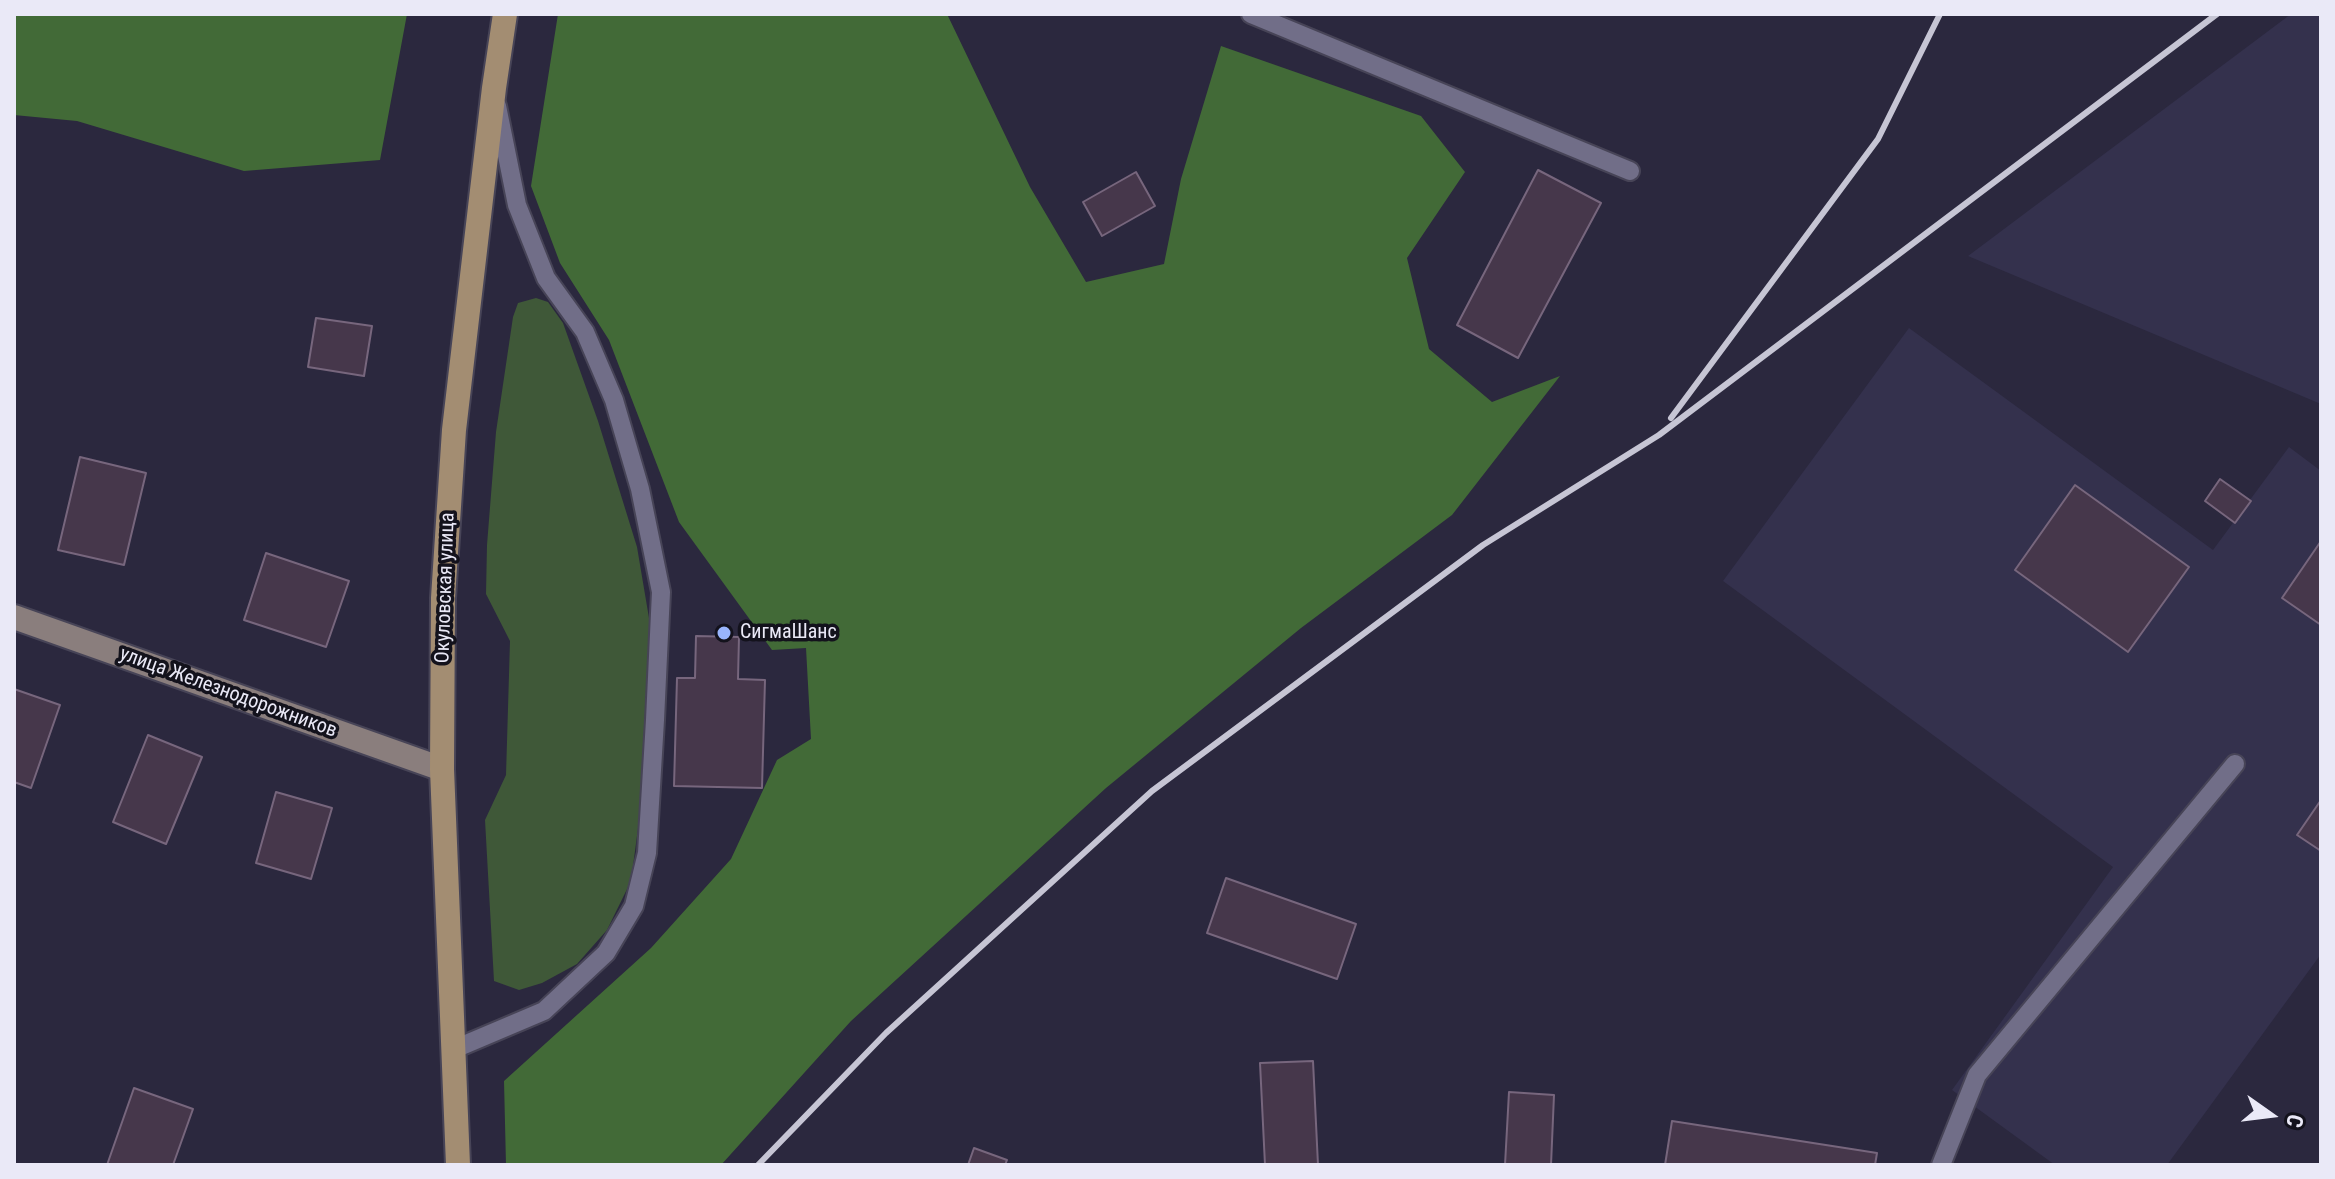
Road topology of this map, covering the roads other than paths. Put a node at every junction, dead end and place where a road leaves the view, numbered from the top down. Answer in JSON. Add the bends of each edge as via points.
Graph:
{"nodes":[{"id":1,"x":505,"y":14,"type":"edge"},
{"id":2,"x":1251,"y":14,"type":"edge"},
{"id":3,"x":494,"y":88,"type":"junction"},
{"id":4,"x":1630,"y":171,"type":"dead end"},
{"id":5,"x":14,"y":617,"type":"edge"},
{"id":6,"x":2235,"y":764,"type":"dead end"},
{"id":7,"x":442,"y":769,"type":"junction"},
{"id":8,"x":452,"y":1050,"type":"junction"},
{"id":9,"x":458,"y":1165,"type":"edge"},
{"id":10,"x":1941,"y":1165,"type":"edge"}],
"edges":[{"from":1,"to":3,"type":"main road","name":"Окуловская улица"},
{"from":2,"to":4,"type":"lane"},
{"from":3,"to":7,"type":"main road","name":"Окуловская улица","via":[[454,430],[443,598]]},
{"from":3,"to":8,"type":"lane","via":[[517,205],[546,278],[585,332],[614,400],[640,489],[661,592],[660,620],[647,853],[634,906],[606,953],[544,1011]]},
{"from":5,"to":7,"type":"street","name":"улица Железнодорожников"},
{"from":6,"to":10,"type":"lane","via":[[1977,1075]]},
{"from":7,"to":8,"type":"main road","name":"Окуловская улица"},
{"from":8,"to":9,"type":"main road","name":"Окуловская улица"}]}
